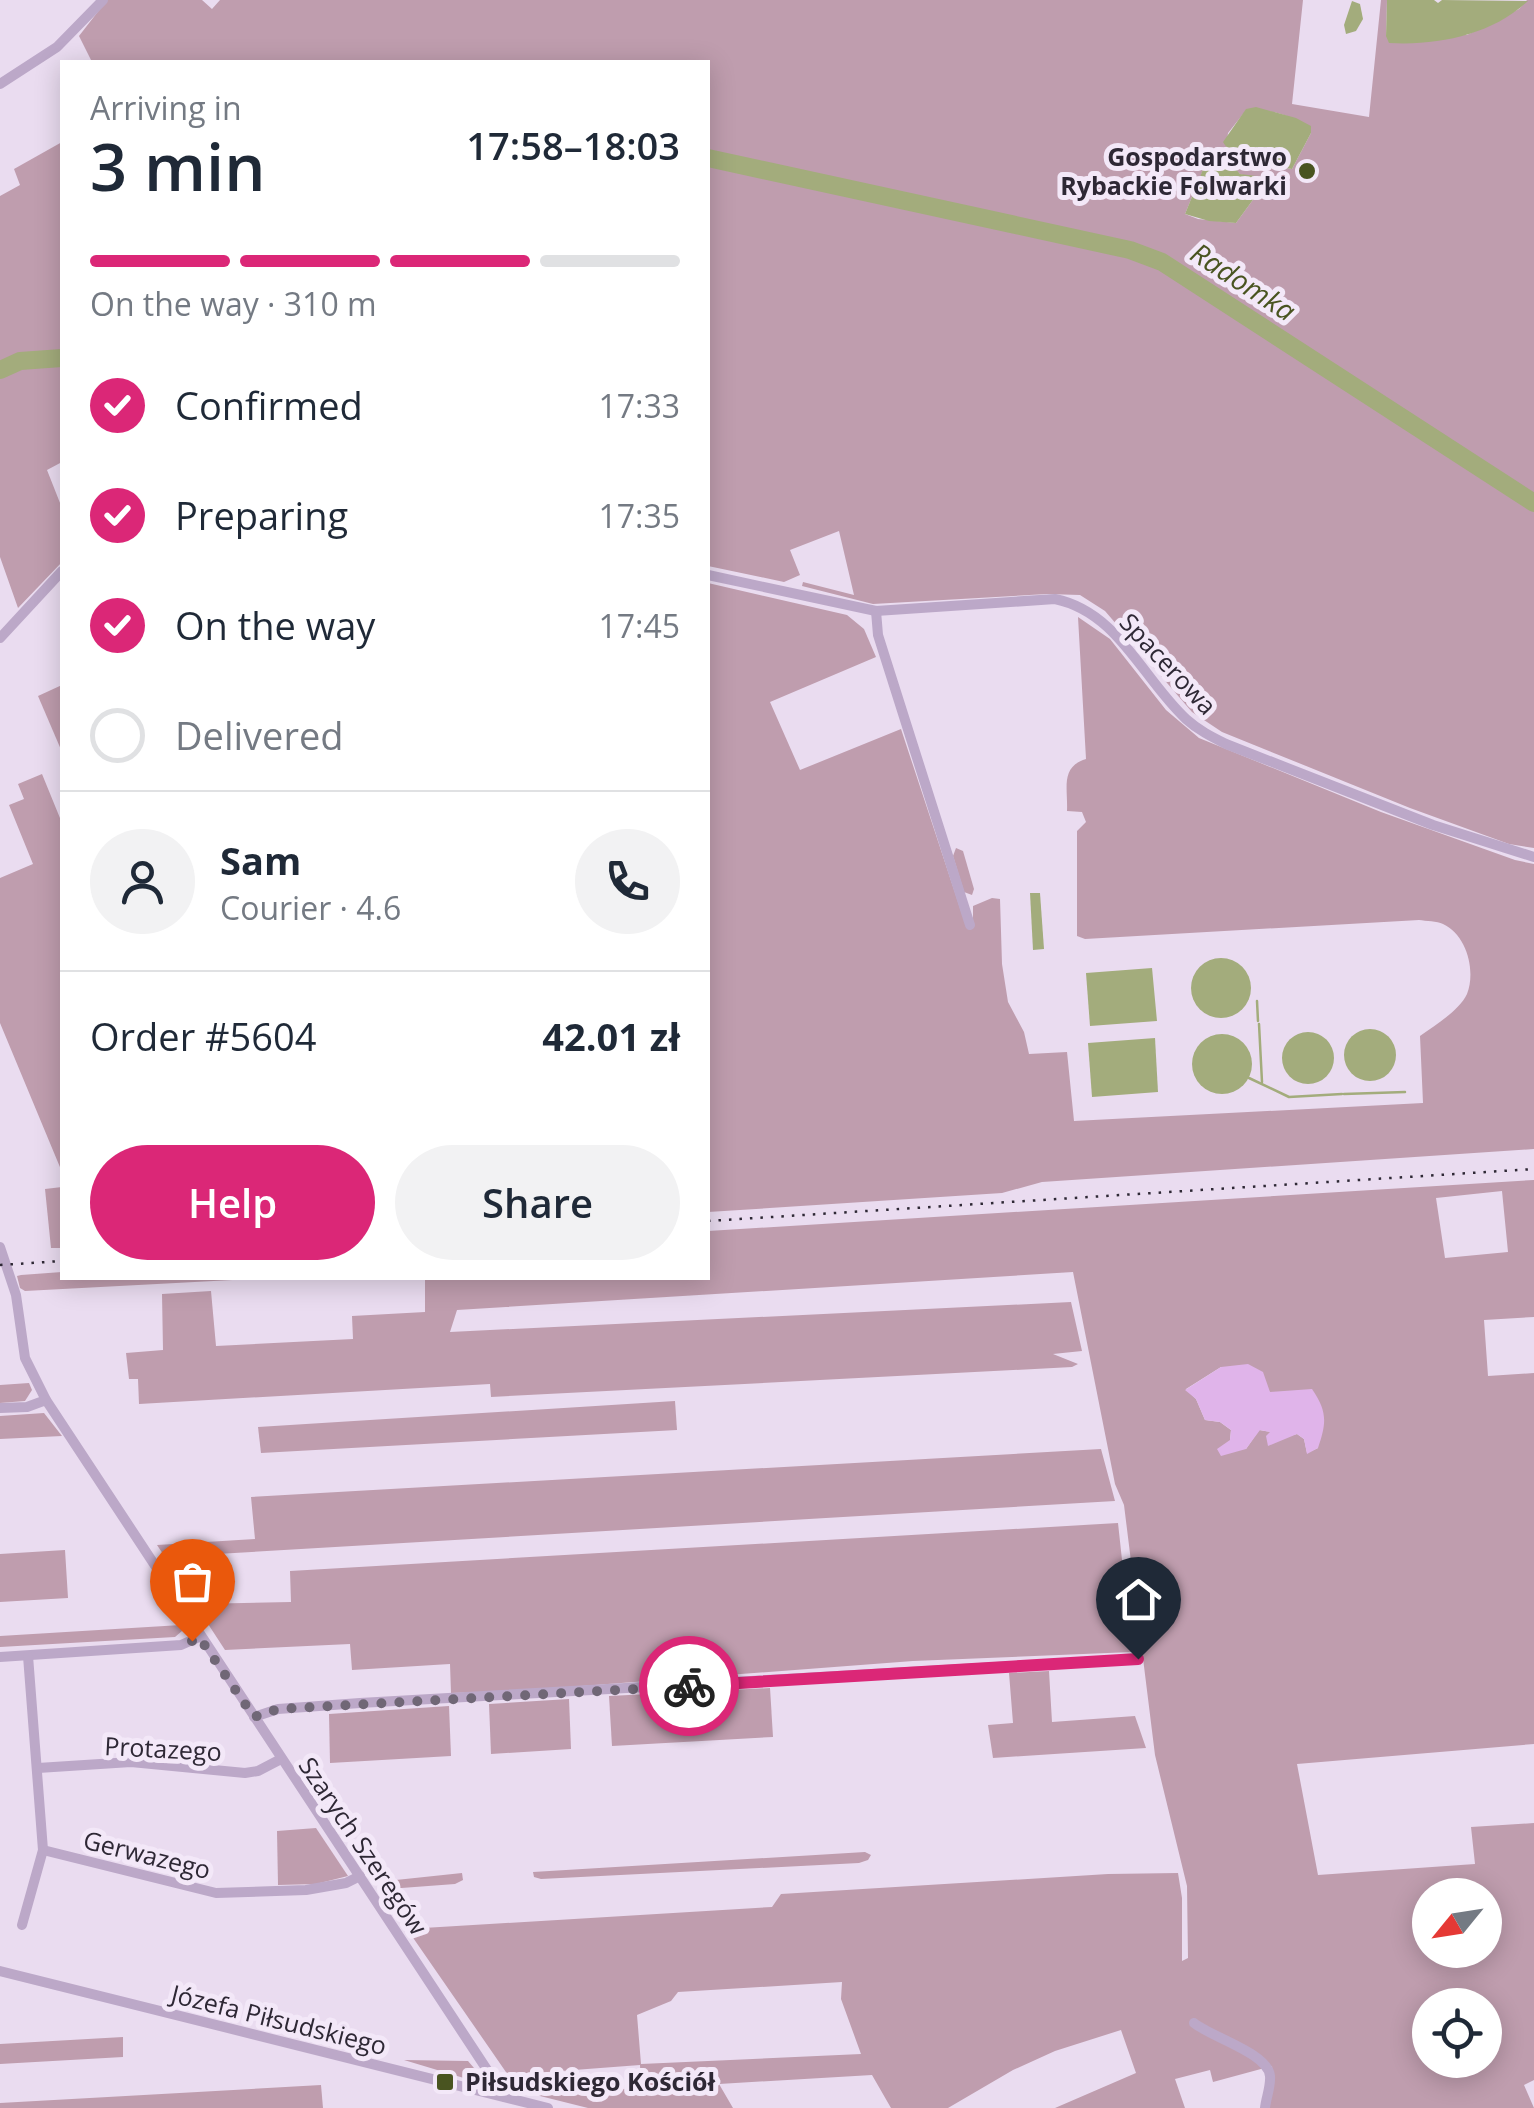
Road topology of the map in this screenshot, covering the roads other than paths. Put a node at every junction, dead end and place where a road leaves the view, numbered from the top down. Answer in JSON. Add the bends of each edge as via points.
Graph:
{"nodes":[{"id":1,"x":103,"y":0,"type":"edge"},
{"id":2,"x":0,"y":84,"type":"edge"},
{"id":3,"x":60,"y":573,"type":"edge"},
{"id":4,"x":710,"y":575,"type":"edge"},
{"id":5,"x":876,"y":611,"type":"junction"},
{"id":6,"x":0,"y":638,"type":"edge"},
{"id":7,"x":1534,"y":857,"type":"edge"},
{"id":8,"x":970,"y":924,"type":"dead end"},
{"id":9,"x":0,"y":1247,"type":"edge"},
{"id":10,"x":46,"y":1400,"type":"junction"},
{"id":11,"x":0,"y":1408,"type":"edge"},
{"id":12,"x":199,"y":1637,"type":"junction"},
{"id":13,"x":28,"y":1656,"type":"junction"},
{"id":14,"x":0,"y":1657,"type":"edge"},
{"id":15,"x":1138,"y":1659,"type":"dead end"},
{"id":16,"x":254,"y":1717,"type":"junction"},
{"id":17,"x":281,"y":1759,"type":"junction"},
{"id":18,"x":38,"y":1768,"type":"junction"},
{"id":19,"x":43,"y":1850,"type":"junction"},
{"id":20,"x":360,"y":1876,"type":"junction"},
{"id":21,"x":22,"y":1924,"type":"dead end"},
{"id":22,"x":0,"y":1971,"type":"edge"},
{"id":23,"x":1194,"y":2023,"type":"dead end"},
{"id":24,"x":506,"y":2097,"type":"junction"},
{"id":25,"x":548,"y":2108,"type":"edge"},
{"id":26,"x":1264,"y":2108,"type":"edge"}],
"edges":[{"from":1,"to":2,"type":"street","via":[[57,47]]},
{"from":3,"to":6,"type":"street"},
{"from":4,"to":5,"type":"street","name":"Spacerowa"},
{"from":5,"to":7,"type":"street","name":"Spacerowa","via":[[1074,603],[1098,618],[1197,729],[1433,825]]},
{"from":5,"to":8,"type":"street","via":[[878,636]]},
{"from":9,"to":10,"type":"street","name":"Szarych Szeregów","via":[[16,1294],[25,1358]]},
{"from":10,"to":11,"type":"street"},
{"from":10,"to":12,"type":"street","name":"Szarych Szeregów"},
{"from":12,"to":13,"type":"street","via":[[181,1645]]},
{"from":12,"to":16,"type":"street","name":"Szarych Szeregów"},
{"from":13,"to":14,"type":"street"},
{"from":13,"to":18,"type":"street"},
{"from":15,"to":16,"type":"street","via":[[278,1709]]},
{"from":16,"to":17,"type":"street","name":"Szarych Szeregów"},
{"from":17,"to":18,"type":"street","name":"Protazego","via":[[246,1773],[131,1762]]},
{"from":17,"to":20,"type":"street","name":"Szarych Szeregów"},
{"from":18,"to":19,"type":"street"},
{"from":19,"to":20,"type":"street","name":"Gerwazego","via":[[216,1893],[321,1888]]},
{"from":19,"to":21,"type":"street"},
{"from":20,"to":24,"type":"street","name":"Szarych Szeregów"},
{"from":22,"to":24,"type":"street","name":"Józefa Piłsudskiego"},
{"from":23,"to":26,"type":"street","via":[[1267,2068]]},
{"from":24,"to":25,"type":"street","name":"Józefa Piłsudskiego"}]}
